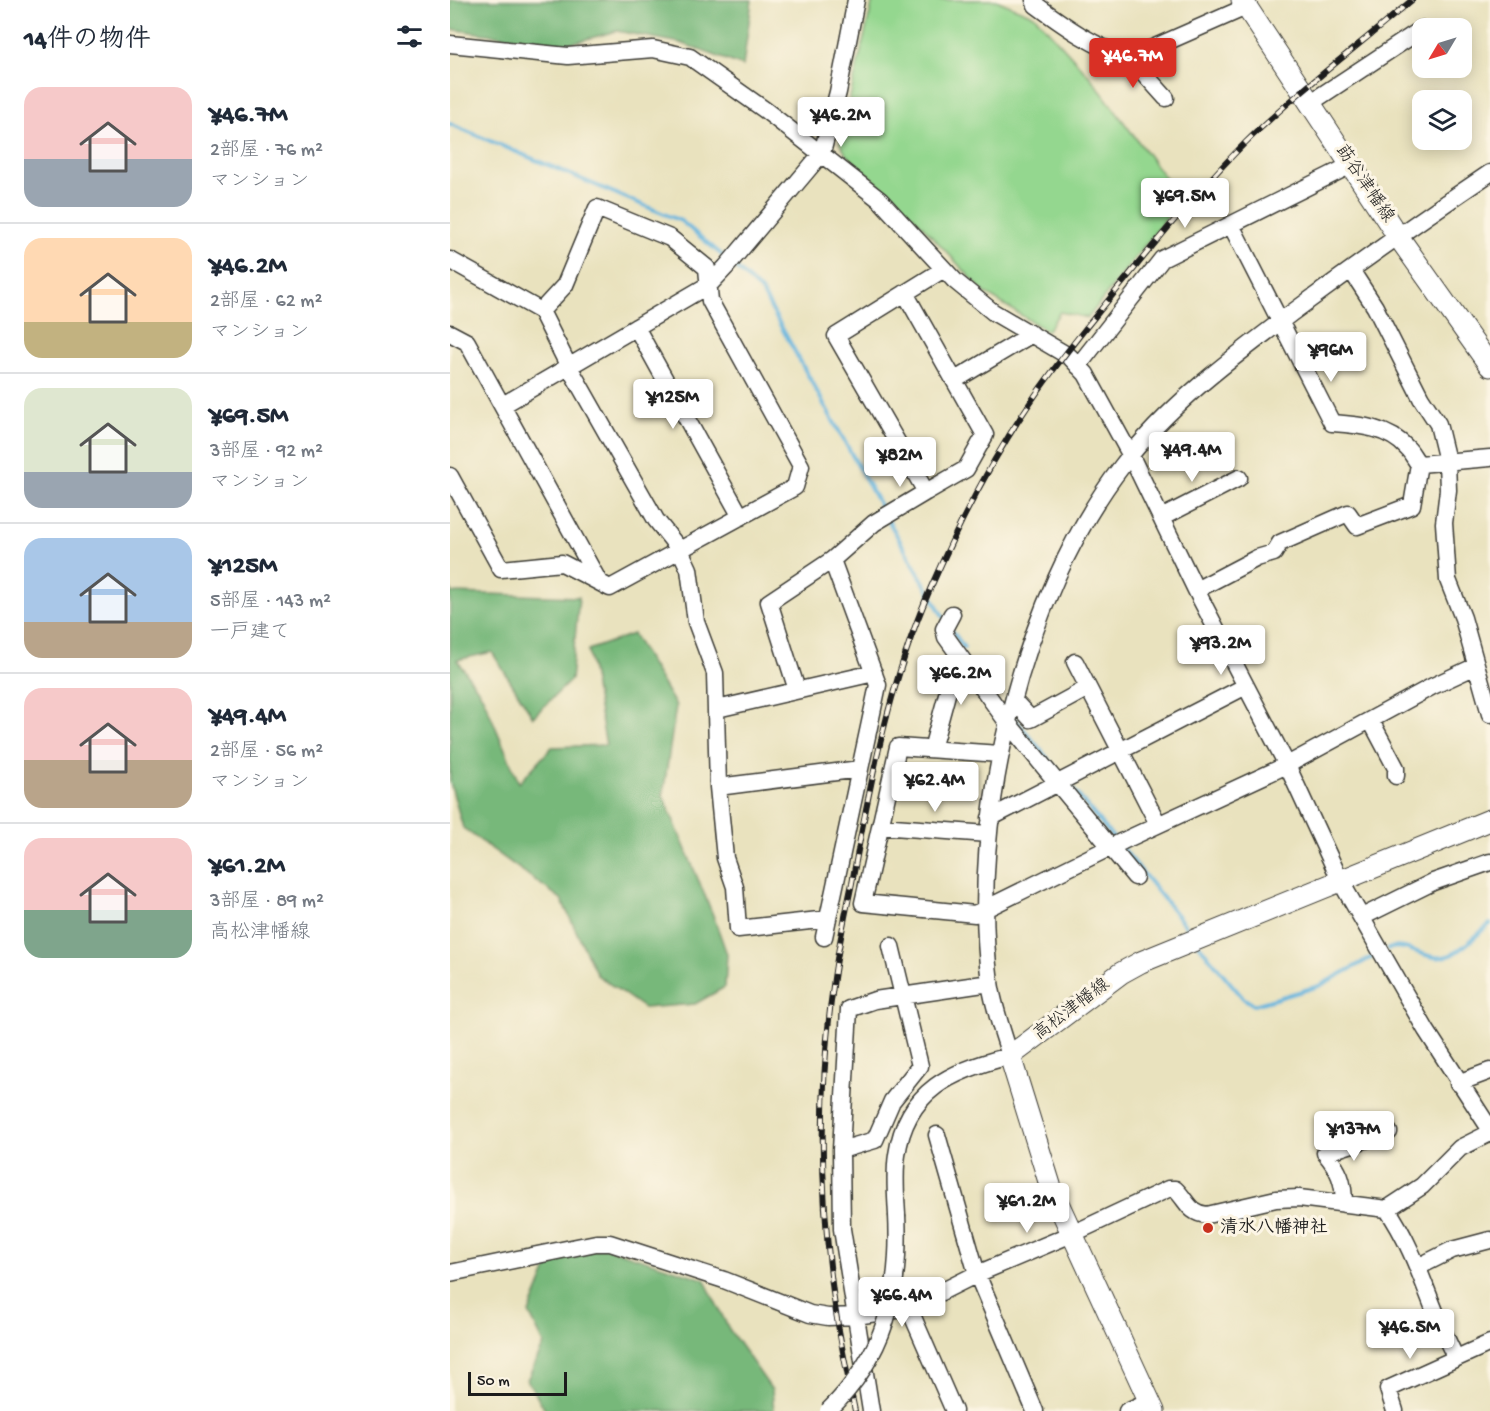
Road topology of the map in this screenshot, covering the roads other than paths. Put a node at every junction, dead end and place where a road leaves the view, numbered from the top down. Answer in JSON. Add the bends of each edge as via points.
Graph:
{"nodes":[{"id":1,"x":856,"y":0,"type":"edge"},
{"id":2,"x":1038,"y":2,"type":"edge"},
{"id":3,"x":1244,"y":3,"type":"edge"},
{"id":4,"x":1412,"y":36,"type":"edge"},
{"id":5,"x":450,"y":45,"type":"edge"},
{"id":6,"x":1130,"y":58,"type":"junction"},
{"id":7,"x":1166,"y":98,"type":"dead end"},
{"id":8,"x":1310,"y":103,"type":"junction"},
{"id":9,"x":822,"y":153,"type":"junction"},
{"id":10,"x":1351,"y":165,"type":"junction"},
{"id":11,"x":1490,"y":172,"type":"edge"},
{"id":12,"x":1231,"y":225,"type":"junction"},
{"id":13,"x":1397,"y":235,"type":"junction"},
{"id":14,"x":450,"y":260,"type":"edge"},
{"id":15,"x":944,"y":269,"type":"junction"},
{"id":16,"x":1351,"y":270,"type":"junction"},
{"id":17,"x":710,"y":284,"type":"junction"},
{"id":18,"x":904,"y":293,"type":"junction"},
{"id":19,"x":541,"y":311,"type":"junction"},
{"id":20,"x":1280,"y":322,"type":"junction"},
{"id":21,"x":636,"y":327,"type":"junction"},
{"id":22,"x":450,"y":333,"type":"edge"},
{"id":23,"x":1032,"y":334,"type":"junction"},
{"id":24,"x":568,"y":365,"type":"junction"},
{"id":25,"x":1078,"y":366,"type":"junction"},
{"id":26,"x":1490,"y":366,"type":"edge"},
{"id":27,"x":955,"y":380,"type":"junction"},
{"id":28,"x":503,"y":405,"type":"junction"},
{"id":29,"x":1131,"y":456,"type":"junction"},
{"id":30,"x":1490,"y":458,"type":"edge"},
{"id":31,"x":1447,"y":461,"type":"junction"},
{"id":32,"x":1419,"y":464,"type":"junction"},
{"id":33,"x":450,"y":476,"type":"edge"},
{"id":34,"x":1239,"y":478,"type":"dead end"},
{"id":35,"x":926,"y":492,"type":"junction"},
{"id":36,"x":741,"y":517,"type":"junction"},
{"id":37,"x":1161,"y":518,"type":"junction"},
{"id":38,"x":680,"y":550,"type":"junction"},
{"id":39,"x":832,"y":560,"type":"junction"},
{"id":40,"x":599,"y":582,"type":"junction"},
{"id":41,"x":1196,"y":590,"type":"junction"},
{"id":42,"x":949,"y":619,"type":"dead end"},
{"id":43,"x":958,"y":654,"type":"junction"},
{"id":44,"x":1075,"y":662,"type":"dead end"},
{"id":45,"x":1476,"y":666,"type":"junction"},
{"id":46,"x":874,"y":673,"type":"junction"},
{"id":47,"x":1246,"y":686,"type":"junction"},
{"id":48,"x":1088,"y":688,"type":"junction"},
{"id":49,"x":797,"y":690,"type":"junction"},
{"id":50,"x":717,"y":709,"type":"junction"},
{"id":51,"x":1011,"y":711,"type":"junction"},
{"id":52,"x":1490,"y":714,"type":"edge"},
{"id":53,"x":1371,"y":721,"type":"junction"},
{"id":54,"x":932,"y":749,"type":"junction"},
{"id":55,"x":1120,"y":751,"type":"junction"},
{"id":56,"x":1000,"y":754,"type":"junction"},
{"id":57,"x":1287,"y":765,"type":"junction"},
{"id":58,"x":860,"y":769,"type":"junction"},
{"id":59,"x":1396,"y":776,"type":"dead end"},
{"id":60,"x":1063,"y":781,"type":"junction"},
{"id":61,"x":718,"y":787,"type":"junction"},
{"id":62,"x":1490,"y":819,"type":"edge"},
{"id":63,"x":1158,"y":824,"type":"junction"},
{"id":64,"x":880,"y":826,"type":"junction"},
{"id":65,"x":989,"y":826,"type":"junction"},
{"id":66,"x":1115,"y":844,"type":"junction"},
{"id":67,"x":1490,"y":862,"type":"edge"},
{"id":68,"x":1135,"y":877,"type":"dead end"},
{"id":69,"x":1341,"y":882,"type":"junction"},
{"id":70,"x":986,"y":909,"type":"junction"},
{"id":71,"x":1362,"y":917,"type":"junction"},
{"id":72,"x":828,"y":919,"type":"junction"},
{"id":73,"x":824,"y":937,"type":"dead end"},
{"id":74,"x":891,"y":946,"type":"dead end"},
{"id":75,"x":990,"y":983,"type":"junction"},
{"id":76,"x":902,"y":996,"type":"junction"},
{"id":77,"x":1010,"y":1056,"type":"junction"},
{"id":78,"x":1490,"y":1071,"type":"edge"},
{"id":79,"x":1458,"y":1083,"type":"junction"},
{"id":80,"x":1490,"y":1131,"type":"edge"},
{"id":81,"x":1389,"y":1132,"type":"dead end"},
{"id":82,"x":937,"y":1135,"type":"dead end"},
{"id":83,"x":841,"y":1150,"type":"junction"},
{"id":84,"x":1344,"y":1204,"type":"junction"},
{"id":85,"x":1387,"y":1209,"type":"junction"},
{"id":86,"x":1072,"y":1234,"type":"junction"},
{"id":87,"x":1490,"y":1240,"type":"edge"},
{"id":88,"x":1418,"y":1266,"type":"junction"},
{"id":89,"x":450,"y":1273,"type":"edge"},
{"id":90,"x":977,"y":1274,"type":"junction"},
{"id":91,"x":909,"y":1308,"type":"junction"},
{"id":92,"x":856,"y":1316,"type":"junction"},
{"id":93,"x":1490,"y":1343,"type":"edge"},
{"id":94,"x":1456,"y":1358,"type":"junction"},
{"id":95,"x":1152,"y":1406,"type":"edge"},
{"id":96,"x":828,"y":1411,"type":"edge"},
{"id":97,"x":872,"y":1411,"type":"edge"},
{"id":98,"x":954,"y":1411,"type":"edge"},
{"id":99,"x":1035,"y":1411,"type":"edge"},
{"id":100,"x":1126,"y":1411,"type":"edge"},
{"id":101,"x":1395,"y":1411,"type":"edge"}],
"edges":[{"from":1,"to":9,"type":"street"},
{"from":2,"to":6,"type":"street","via":[[1102,49]]},
{"from":3,"to":6,"type":"street"},
{"from":3,"to":8,"type":"main road","name":"莇谷津幡線"},
{"from":4,"to":8,"type":"street"},
{"from":5,"to":9,"type":"street","via":[[568,56],[653,49],[690,57]]},
{"from":6,"to":7,"type":"street"},
{"from":8,"to":10,"type":"main road","name":"莇谷津幡線"},
{"from":9,"to":15,"type":"street","via":[[880,201]]},
{"from":9,"to":17,"type":"street"},
{"from":10,"to":12,"type":"street"},
{"from":10,"to":13,"type":"main road","name":"莇谷津幡線"},
{"from":11,"to":13,"type":"street"},
{"from":12,"to":20,"type":"street"},
{"from":12,"to":25,"type":"street","via":[[1162,259]]},
{"from":13,"to":16,"type":"street"},
{"from":13,"to":26,"type":"main road","name":"莇谷津幡線"},
{"from":14,"to":19,"type":"street"},
{"from":15,"to":18,"type":"street"},
{"from":15,"to":23,"type":"street","via":[[993,312]]},
{"from":16,"to":20,"type":"street"},
{"from":16,"to":31,"type":"street","via":[[1376,307],[1438,424]]},
{"from":17,"to":19,"type":"street","via":[[707,268],[670,238],[597,208],[565,285]]},
{"from":17,"to":21,"type":"street"},
{"from":17,"to":36,"type":"street","via":[[710,301],[801,466],[795,487]]},
{"from":18,"to":27,"type":"street"},
{"from":18,"to":35,"type":"street","via":[[836,336]]},
{"from":19,"to":24,"type":"street"},
{"from":20,"to":29,"type":"street","via":[[1186,398]]},
{"from":20,"to":32,"type":"street","via":[[1332,423],[1383,431],[1410,450]]},
{"from":21,"to":24,"type":"street"},
{"from":21,"to":36,"type":"street"},
{"from":22,"to":28,"type":"street","via":[[467,342]]},
{"from":23,"to":25,"type":"street"},
{"from":23,"to":27,"type":"street"},
{"from":24,"to":28,"type":"street"},
{"from":24,"to":38,"type":"street","via":[[656,520]]},
{"from":25,"to":29,"type":"street"},
{"from":27,"to":35,"type":"street","via":[[985,435],[966,469]]},
{"from":28,"to":40,"type":"street"},
{"from":29,"to":37,"type":"street"},
{"from":29,"to":51,"type":"street","via":[[1068,551],[1033,635]]},
{"from":30,"to":31,"type":"street"},
{"from":31,"to":32,"type":"street"},
{"from":31,"to":45,"type":"street","via":[[1444,534],[1448,580]]},
{"from":32,"to":41,"type":"street","via":[[1412,505],[1357,526],[1348,513],[1280,543],[1274,553]]},
{"from":33,"to":40,"type":"street","via":[[501,569],[562,563]]},
{"from":34,"to":37,"type":"street"},
{"from":35,"to":39,"type":"street","via":[[886,516]]},
{"from":36,"to":38,"type":"street"},
{"from":37,"to":41,"type":"street"},
{"from":38,"to":40,"type":"street","via":[[610,588]]},
{"from":38,"to":50,"type":"street","via":[[689,570],[696,622],[715,673]]},
{"from":39,"to":46,"type":"street"},
{"from":39,"to":49,"type":"street","via":[[770,602]]},
{"from":41,"to":47,"type":"street"},
{"from":42,"to":43,"type":"street","via":[[946,637]]},
{"from":43,"to":51,"type":"street"},
{"from":43,"to":54,"type":"street"},
{"from":44,"to":48,"type":"street"},
{"from":45,"to":52,"type":"street"},
{"from":45,"to":53,"type":"street"},
{"from":46,"to":49,"type":"street"},
{"from":46,"to":58,"type":"street","via":[[878,685]]},
{"from":47,"to":55,"type":"street"},
{"from":47,"to":57,"type":"street"},
{"from":48,"to":51,"type":"street","via":[[1031,719]]},
{"from":48,"to":55,"type":"street"},
{"from":49,"to":50,"type":"street"},
{"from":50,"to":61,"type":"street"},
{"from":51,"to":56,"type":"street"},
{"from":51,"to":60,"type":"street"},
{"from":53,"to":57,"type":"street"},
{"from":53,"to":59,"type":"street","via":[[1396,768]]},
{"from":54,"to":56,"type":"street"},
{"from":54,"to":64,"type":"street","via":[[898,747]]},
{"from":55,"to":60,"type":"street"},
{"from":55,"to":63,"type":"street"},
{"from":56,"to":65,"type":"street"},
{"from":57,"to":63,"type":"street"},
{"from":57,"to":69,"type":"street"},
{"from":58,"to":61,"type":"street"},
{"from":58,"to":72,"type":"street"},
{"from":60,"to":65,"type":"street"},
{"from":60,"to":66,"type":"street"},
{"from":61,"to":72,"type":"street","via":[[738,929]]},
{"from":62,"to":69,"type":"main road","name":"高松津幡線"},
{"from":63,"to":66,"type":"street"},
{"from":64,"to":65,"type":"street"},
{"from":64,"to":70,"type":"street","via":[[863,903],[975,914]]},
{"from":65,"to":70,"type":"street"},
{"from":66,"to":68,"type":"street"},
{"from":66,"to":70,"type":"street"},
{"from":67,"to":71,"type":"street","via":[[1433,882]]},
{"from":69,"to":71,"type":"street"},
{"from":69,"to":77,"type":"main road","name":"高松津幡線","via":[[1121,973]]},
{"from":70,"to":75,"type":"street"},
{"from":71,"to":79,"type":"street"},
{"from":72,"to":73,"type":"street"},
{"from":74,"to":76,"type":"street"},
{"from":75,"to":76,"type":"street"},
{"from":75,"to":77,"type":"street"},
{"from":76,"to":83,"type":"street","via":[[920,1066],[892,1101],[875,1140]]},
{"from":76,"to":83,"type":"street","via":[[849,1009]]},
{"from":77,"to":86,"type":"main road","via":[[1052,1188]]},
{"from":77,"to":96,"type":"street","bridge":true,"via":[[946,1078],[918,1103],[900,1137],[896,1156],[898,1266],[889,1315],[868,1361]]},
{"from":78,"to":79,"type":"street"},
{"from":79,"to":80,"type":"street"},
{"from":80,"to":85,"type":"street","via":[[1460,1148],[1422,1186]]},
{"from":81,"to":84,"type":"street","via":[[1324,1153],[1338,1169],[1344,1185]]},
{"from":82,"to":90,"type":"street"},
{"from":83,"to":92,"type":"street","via":[[842,1229]]},
{"from":84,"to":85,"type":"street"},
{"from":84,"to":86,"type":"street","via":[[1276,1199],[1208,1215],[1191,1210],[1174,1189],[1168,1189]]},
{"from":85,"to":88,"type":"street"},
{"from":86,"to":90,"type":"street"},
{"from":86,"to":95,"type":"main road"},
{"from":87,"to":88,"type":"street","via":[[1452,1250]]},
{"from":88,"to":94,"type":"street","via":[[1441,1331]]},
{"from":89,"to":92,"type":"street","via":[[610,1243],[724,1280],[810,1314]]},
{"from":90,"to":91,"type":"street"},
{"from":90,"to":99,"type":"street"},
{"from":91,"to":92,"type":"street"},
{"from":91,"to":98,"type":"street"},
{"from":92,"to":97,"type":"street"},
{"from":93,"to":94,"type":"street"},
{"from":94,"to":101,"type":"street","via":[[1388,1389]]},
{"from":95,"to":100,"type":"street"}]}
